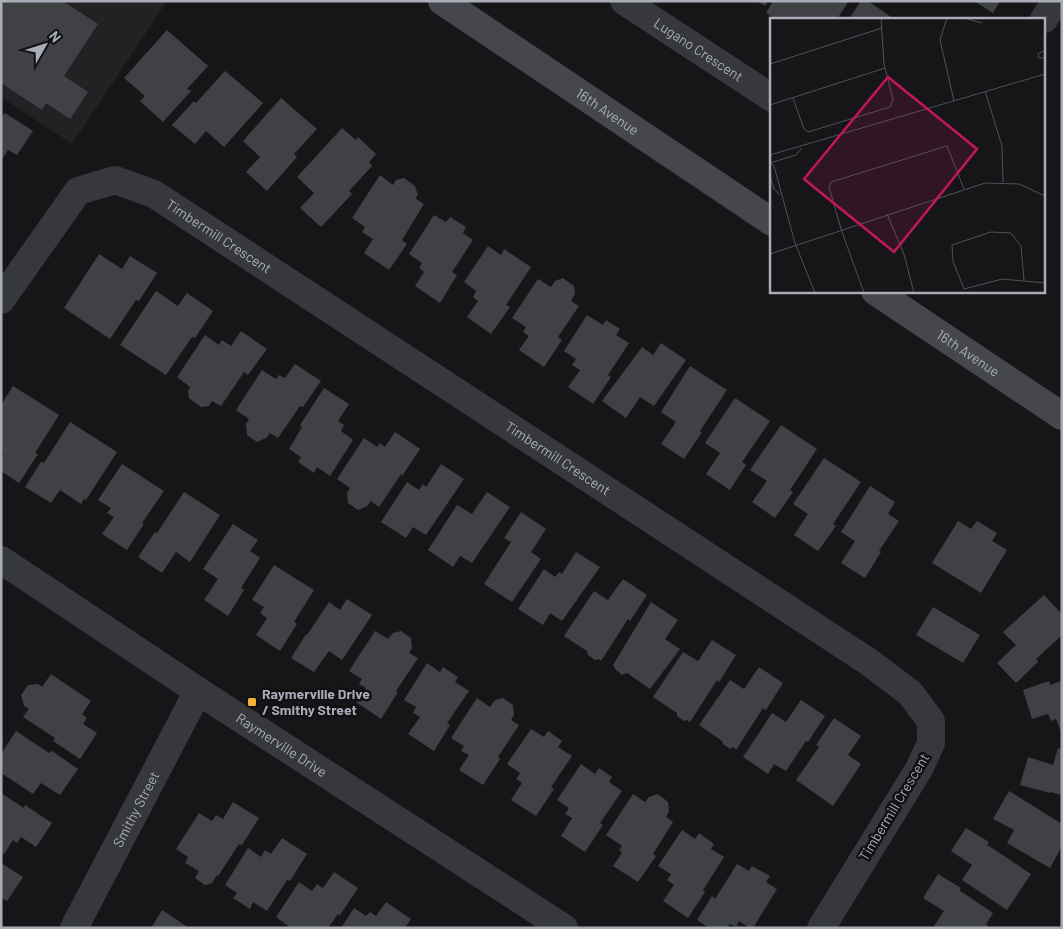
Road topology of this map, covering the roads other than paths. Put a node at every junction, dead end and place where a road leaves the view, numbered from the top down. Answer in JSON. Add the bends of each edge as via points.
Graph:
{"nodes":[{"id":1,"x":442,"y":1,"type":"edge"},
{"id":2,"x":624,"y":1,"type":"edge"},
{"id":3,"x":1056,"y":1,"type":"edge"},
{"id":4,"x":1045,"y":18,"type":"edge"},
{"id":5,"x":770,"y":97,"type":"edge"},
{"id":6,"x":770,"y":221,"type":"edge"},
{"id":7,"x":876,"y":292,"type":"edge"},
{"id":8,"x":1,"y":300,"type":"edge"},
{"id":9,"x":1062,"y":416,"type":"edge"},
{"id":10,"x":1,"y":560,"type":"edge"},
{"id":11,"x":198,"y":691,"type":"junction"},
{"id":12,"x":74,"y":928,"type":"edge"},
{"id":13,"x":564,"y":928,"type":"edge"},
{"id":14,"x":821,"y":928,"type":"edge"}],
"edges":[{"from":1,"to":6,"type":"main road","name":"16th Avenue"},
{"from":2,"to":5,"type":"street","name":"Lugano Crescent"},
{"from":3,"to":4,"type":"street"},
{"from":7,"to":9,"type":"main road","name":"16th Avenue"},
{"from":8,"to":14,"type":"street","name":"Timbermill Crescent","via":[[78,191],[115,180],[154,194],[869,662],[910,693],[931,720],[931,743],[919,769]]},
{"from":10,"to":11,"type":"street","name":"Raymerville Drive"},
{"from":11,"to":12,"type":"street","name":"Smithy Street"},
{"from":11,"to":13,"type":"street","name":"Raymerville Drive"}]}
